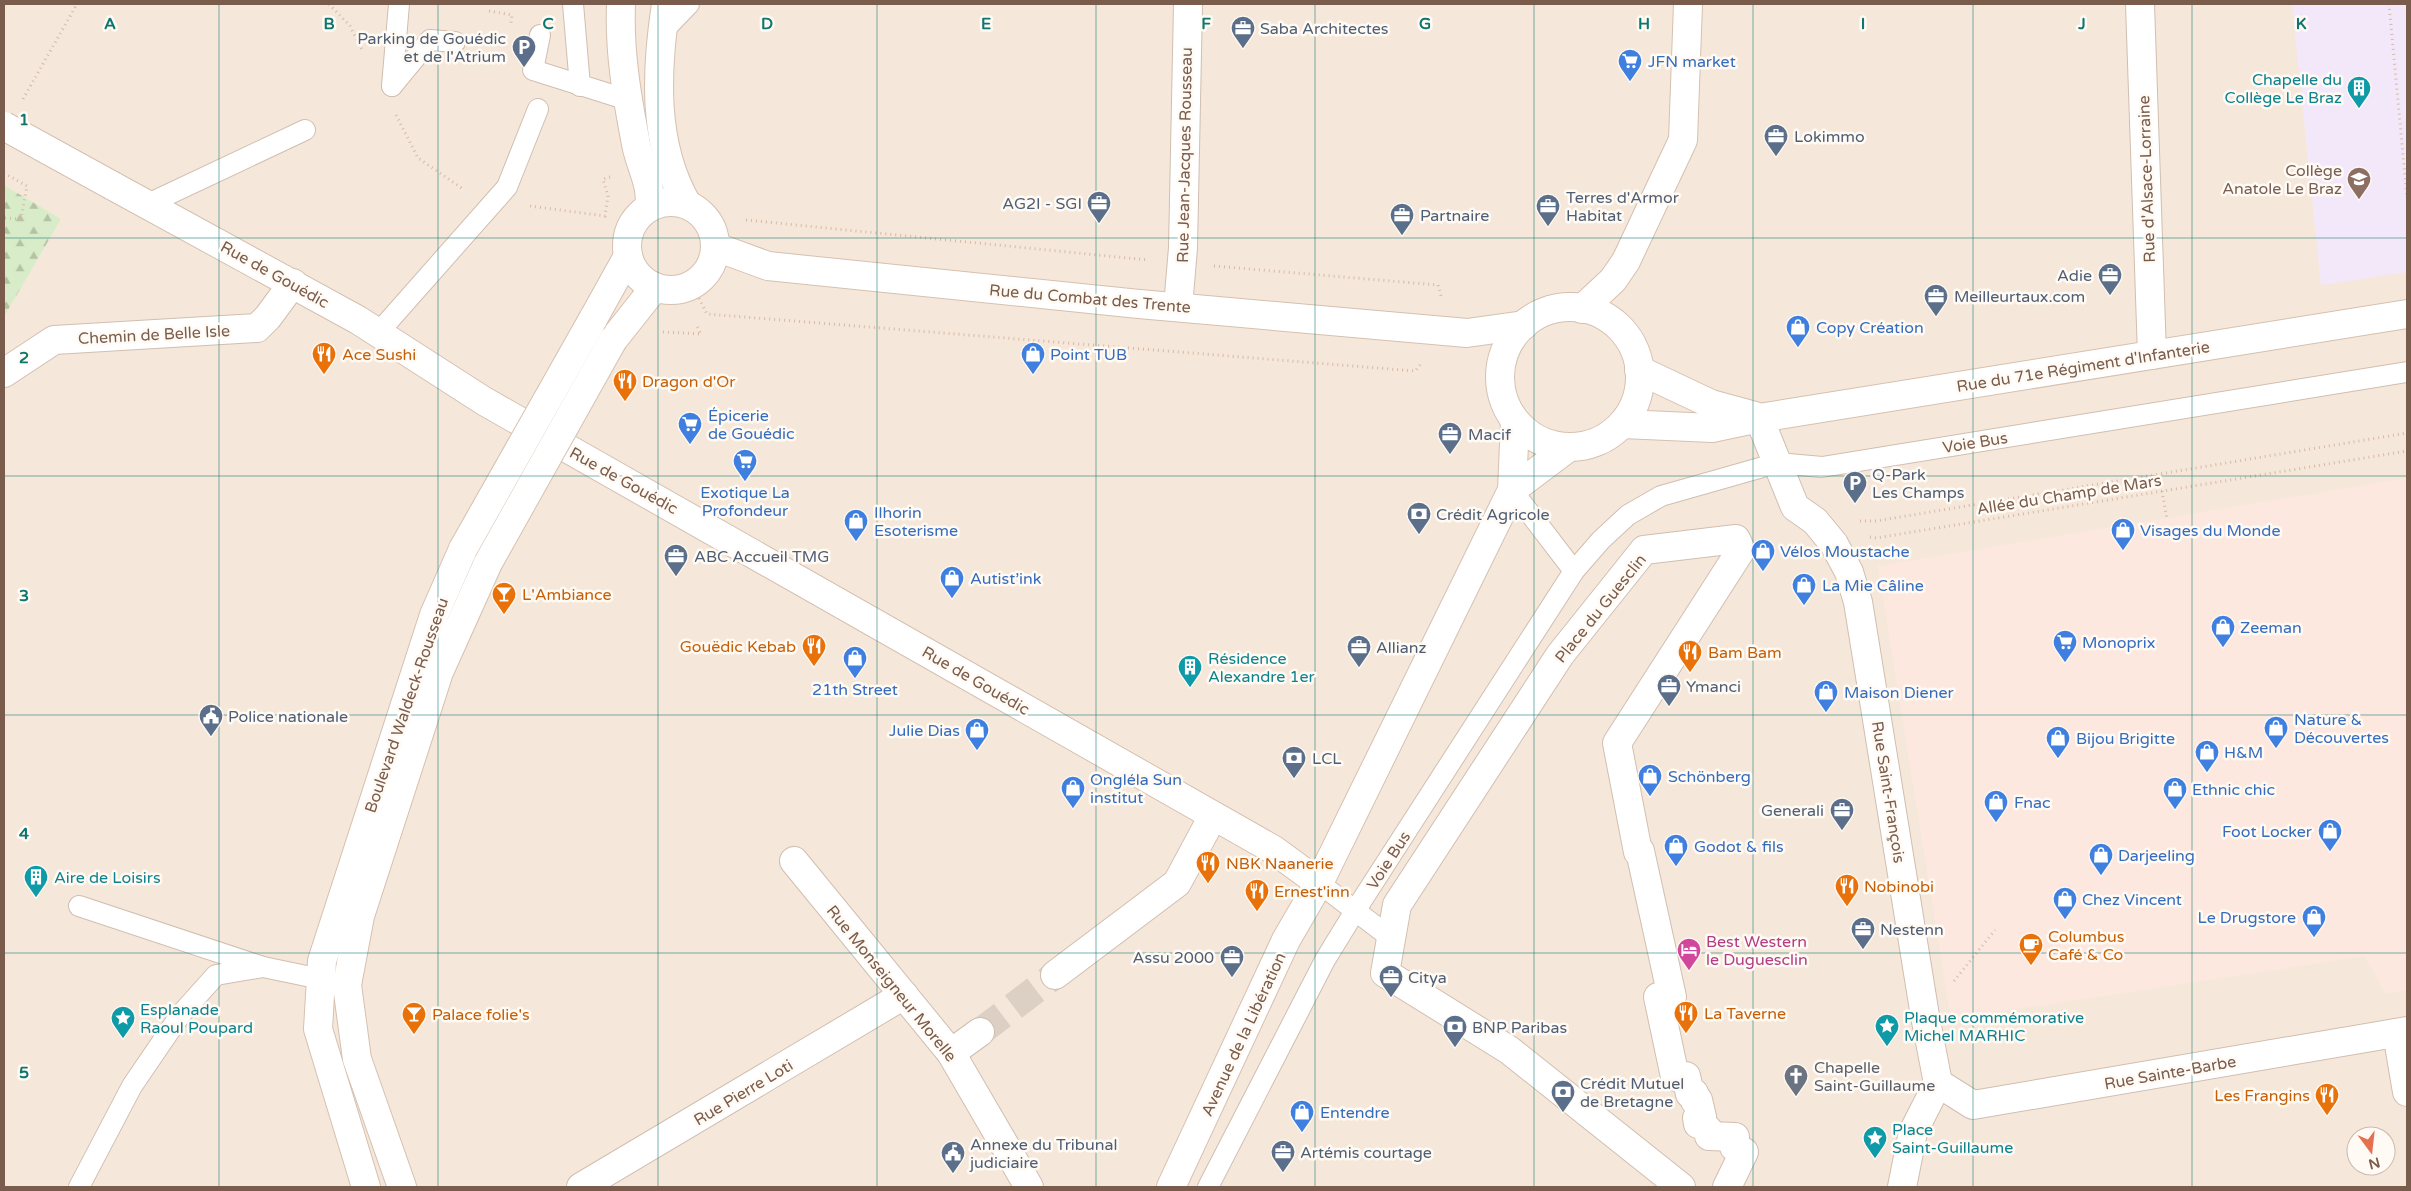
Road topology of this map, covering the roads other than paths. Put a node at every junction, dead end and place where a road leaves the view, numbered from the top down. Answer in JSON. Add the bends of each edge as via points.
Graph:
{"nodes":[{"id":1,"x":399,"y":4,"type":"edge"},
{"id":2,"x":574,"y":4,"type":"edge"},
{"id":3,"x":621,"y":4,"type":"edge"},
{"id":4,"x":666,"y":4,"type":"edge"},
{"id":5,"x":689,"y":4,"type":"edge"},
{"id":6,"x":1188,"y":4,"type":"edge"},
{"id":7,"x":1688,"y":4,"type":"edge"},
{"id":8,"x":2140,"y":4,"type":"edge"},
{"id":9,"x":662,"y":32,"type":"junction"},
{"id":10,"x":540,"y":35,"type":"dead end"},
{"id":11,"x":455,"y":42,"type":"dead end"},
{"id":12,"x":580,"y":86,"type":"junction"},
{"id":13,"x":628,"y":100,"type":"junction"},
{"id":14,"x":538,"y":109,"type":"dead end"},
{"id":15,"x":12,"y":115,"type":"edge"},
{"id":16,"x":304,"y":130,"type":"dead end"},
{"id":17,"x":148,"y":204,"type":"junction"},
{"id":18,"x":649,"y":207,"type":"junction"},
{"id":19,"x":695,"y":210,"type":"junction"},
{"id":20,"x":716,"y":247,"type":"junction"},
{"id":21,"x":628,"y":256,"type":"junction"},
{"id":22,"x":1613,"y":280,"type":"junction"},
{"id":23,"x":293,"y":284,"type":"junction"},
{"id":24,"x":655,"y":287,"type":"junction"},
{"id":25,"x":1178,"y":307,"type":"junction"},
{"id":26,"x":1582,"y":308,"type":"junction"},
{"id":27,"x":2407,"y":314,"type":"edge"},
{"id":28,"x":1609,"y":320,"type":"junction"},
{"id":29,"x":1524,"y":325,"type":"junction"},
{"id":30,"x":1458,"y":332,"type":"junction"},
{"id":31,"x":378,"y":333,"type":"junction"},
{"id":32,"x":2152,"y":355,"type":"junction"},
{"id":33,"x":1501,"y":367,"type":"junction"},
{"id":34,"x":1639,"y":370,"type":"junction"},
{"id":35,"x":2407,"y":372,"type":"edge"},
{"id":36,"x":4,"y":373,"type":"edge"},
{"id":37,"x":1759,"y":418,"type":"junction"},
{"id":38,"x":1515,"y":421,"type":"junction"},
{"id":39,"x":1623,"y":424,"type":"junction"},
{"id":40,"x":1569,"y":447,"type":"junction"},
{"id":41,"x":1777,"y":464,"type":"junction"},
{"id":42,"x":1512,"y":490,"type":"junction"},
{"id":43,"x":1574,"y":571,"type":"junction"},
{"id":44,"x":1213,"y":816,"type":"junction"},
{"id":45,"x":794,"y":861,"type":"dead end"},
{"id":46,"x":1319,"y":883,"type":"junction"},
{"id":47,"x":79,"y":906,"type":"dead end"},
{"id":48,"x":1355,"y":911,"type":"junction"},
{"id":49,"x":1391,"y":938,"type":"junction"},
{"id":50,"x":262,"y":967,"type":"junction"},
{"id":51,"x":1055,"y":974,"type":"tunnel mouth"},
{"id":52,"x":321,"y":979,"type":"junction"},
{"id":53,"x":904,"y":995,"type":"junction"},
{"id":54,"x":980,"y":1032,"type":"tunnel mouth"},
{"id":55,"x":2402,"y":1032,"type":"edge"},
{"id":56,"x":951,"y":1053,"type":"junction"},
{"id":57,"x":1938,"y":1083,"type":"junction"},
{"id":58,"x":2407,"y":1092,"type":"edge"},
{"id":59,"x":1732,"y":1185,"type":"edge"},
{"id":60,"x":79,"y":1187,"type":"edge"},
{"id":61,"x":366,"y":1187,"type":"edge"},
{"id":62,"x":402,"y":1187,"type":"edge"},
{"id":63,"x":581,"y":1187,"type":"edge"},
{"id":64,"x":1029,"y":1187,"type":"edge"},
{"id":65,"x":1171,"y":1187,"type":"edge"},
{"id":66,"x":1208,"y":1187,"type":"edge"},
{"id":67,"x":1681,"y":1187,"type":"edge"},
{"id":68,"x":1902,"y":1187,"type":"edge"}],
"edges":[{"from":1,"to":11,"type":"lane","via":[[392,86],[430,40]]},
{"from":2,"to":12,"type":"lane"},
{"from":3,"to":13,"type":"main road","via":[[622,68]]},
{"from":4,"to":9,"type":"main road"},
{"from":5,"to":9,"type":"lane"},
{"from":6,"to":25,"type":"main road","name":"Rue Jean-Jacques Rousseau","via":[[1182,263]]},
{"from":7,"to":22,"type":"main road","via":[[1683,140],[1626,261]]},
{"from":8,"to":32,"type":"main road","name":"Rue d'Alsace-Lorraine"},
{"from":9,"to":19,"type":"main road","via":[[658,90],[663,140],[678,189]]},
{"from":10,"to":12,"type":"lane","via":[[533,70],[557,84]]},
{"from":12,"to":13,"type":"lane"},
{"from":13,"to":18,"type":"main road","via":[[651,196]]},
{"from":14,"to":31,"type":"lane","via":[[507,187]]},
{"from":15,"to":17,"type":"main road","name":"Rue de Gouédic","bridge":true,"via":[[113,186]]},
{"from":16,"to":17,"type":"lane"},
{"from":17,"to":23,"type":"main road","name":"Rue de Gouédic"},
{"from":18,"to":19,"type":"main road","via":[[674,202]]},
{"from":18,"to":21,"type":"main road","via":[[630,228]]},
{"from":19,"to":20,"type":"main road","via":[[713,232]]},
{"from":20,"to":24,"type":"main road","via":[[708,270],[692,285],[673,290]]},
{"from":20,"to":25,"type":"main road","name":"Rue du Combat des Trente","via":[[768,266]]},
{"from":21,"to":24,"type":"main road","via":[[633,270]]},
{"from":21,"to":52,"type":"main road","name":"Boulevard Waldeck-Rousseau","bridge":true,"via":[[463,549],[434,615],[322,961]]},
{"from":22,"to":26,"type":"main road"},
{"from":22,"to":28,"type":"main road"},
{"from":23,"to":31,"type":"main road","name":"Rue de Gouédic"},
{"from":23,"to":36,"type":"main road","name":"Chemin de Belle Isle","via":[[257,328],[54,340]]},
{"from":24,"to":62,"type":"main road","bridge":true,"via":[[614,340],[488,564],[439,672],[360,916],[346,985],[357,1060]]},
{"from":25,"to":30,"type":"main road","name":"Rue du Combat des Trente"},
{"from":26,"to":28,"type":"main road"},
{"from":26,"to":29,"type":"main road","via":[[1562,308],[1542,314]]},
{"from":27,"to":32,"type":"main road","name":"Rue du 71e Régiment d'Infanterie"},
{"from":28,"to":34,"type":"main road","via":[[1635,350]]},
{"from":29,"to":30,"type":"main road","name":"Rue du Combat des Trente"},
{"from":29,"to":33,"type":"main road","via":[[1509,344]]},
{"from":30,"to":33,"type":"main road"},
{"from":31,"to":44,"type":"main road","name":"Rue de Gouédic","via":[[484,401]]},
{"from":32,"to":37,"type":"main road","name":"Rue du 71e Régiment d'Infanterie"},
{"from":33,"to":38,"type":"main road","via":[[1500,386]]},
{"from":34,"to":37,"type":"main road","via":[[1711,404]]},
{"from":34,"to":39,"type":"main road","via":[[1639,389]]},
{"from":35,"to":41,"type":"lane","name":"Voie Bus","via":[[1822,466]]},
{"from":37,"to":39,"type":"main road","name":"Rue du 71e Régiment d'Infanterie","via":[[1712,428]]},
{"from":37,"to":41,"type":"main road","name":"Rue Saint-François"},
{"from":38,"to":40,"type":"main road","via":[[1530,435],[1548,444]]},
{"from":38,"to":42,"type":"main road"},
{"from":39,"to":40,"type":"main road","via":[[1608,437]]},
{"from":40,"to":42,"type":"main road"},
{"from":41,"to":43,"type":"lane","name":"Voie Bus","via":[[1661,496],[1628,515]]},
{"from":41,"to":57,"type":"main road","name":"Rue Saint-François","via":[[1795,507],[1820,526],[1834,544],[1849,572],[1858,602]]},
{"from":42,"to":43,"type":"lane"},
{"from":42,"to":46,"type":"main road"},
{"from":43,"to":48,"type":"lane","name":"Voie Bus"},
{"from":44,"to":46,"type":"main road","name":"Rue de Gouédic","via":[[1274,850]]},
{"from":44,"to":51,"type":"main road","via":[[1177,883]]},
{"from":45,"to":53,"type":"main road","name":"Rue Monseigneur Morelle"},
{"from":46,"to":48,"type":"lane"},
{"from":46,"to":65,"type":"main road","name":"Avenue de la Libération","via":[[1286,940]]},
{"from":47,"to":50,"type":"lane"},
{"from":48,"to":49,"type":"lane"},
{"from":48,"to":66,"type":"lane","name":"Voie Bus","via":[[1325,960]]},
{"from":49,"to":59,"type":"main road","name":"Place du Guesclin","via":[[1397,905],[1554,663],[1644,550],[1736,539],[1741,550],[1617,744],[1672,997],[1658,997],[1675,1077],[1686,1076],[1690,1094],[1694,1093],[1695,1101],[1698,1100],[1702,1117],[1697,1118],[1698,1124],[1702,1123],[1709,1136],[1734,1137],[1734,1147],[1744,1152]]},
{"from":49,"to":67,"type":"main road","name":"Place du Guesclin","via":[[1385,972],[1509,1050]]},
{"from":50,"to":52,"type":"lane"},
{"from":50,"to":60,"type":"lane","via":[[216,975],[181,1014],[132,1086]]},
{"from":52,"to":61,"type":"main road","name":"Boulevard Waldeck-Rousseau","via":[[318,1029]]},
{"from":53,"to":56,"type":"main road","name":"Rue Monseigneur Morelle"},
{"from":53,"to":63,"type":"main road","name":"Rue Pierre Loti"},
{"from":54,"to":56,"type":"main road"},
{"from":55,"to":57,"type":"main road","name":"Rue Sainte-Barbe","via":[[1973,1105]]},
{"from":55,"to":58,"type":"main road"},
{"from":56,"to":64,"type":"main road","name":"Rue Monseigneur Morelle"},
{"from":57,"to":68,"type":"main road","via":[[1913,1132]]}]}
